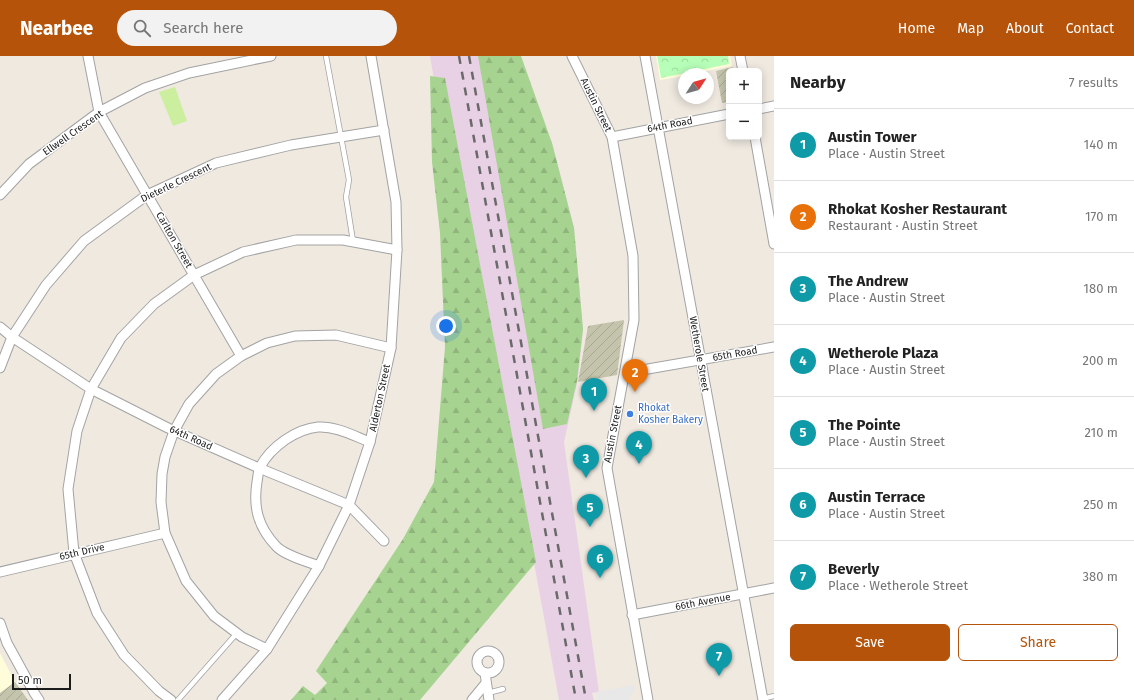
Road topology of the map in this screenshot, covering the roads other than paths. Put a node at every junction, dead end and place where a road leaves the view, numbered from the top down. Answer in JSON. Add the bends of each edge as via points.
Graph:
{"nodes":[{"id":1,"x":88,"y":56,"type":"edge"},
{"id":2,"x":271,"y":56,"type":"edge"},
{"id":3,"x":326,"y":56,"type":"edge"},
{"id":4,"x":371,"y":56,"type":"edge"},
{"id":5,"x":572,"y":56,"type":"edge"},
{"id":6,"x":645,"y":56,"type":"edge"},
{"id":7,"x":740,"y":56,"type":"edge"},
{"id":8,"x":742,"y":68,"type":"edge"},
{"id":9,"x":774,"y":106,"type":"edge"},
{"id":10,"x":762,"y":108,"type":"edge"},
{"id":11,"x":99,"y":112,"type":"junction"},
{"id":12,"x":726,"y":115,"type":"edge"},
{"id":13,"x":658,"y":127,"type":"junction"},
{"id":14,"x":384,"y":130,"type":"junction"},
{"id":15,"x":341,"y":137,"type":"junction"},
{"id":16,"x":612,"y":137,"type":"junction"},
{"id":17,"x":756,"y":140,"type":"edge"},
{"id":18,"x":0,"y":195,"type":"edge"},
{"id":19,"x":147,"y":195,"type":"junction"},
{"id":20,"x":353,"y":242,"type":"junction"},
{"id":21,"x":774,"y":244,"type":"edge"},
{"id":22,"x":397,"y":250,"type":"junction"},
{"id":23,"x":194,"y":275,"type":"junction"},
{"id":24,"x":0,"y":327,"type":"edge"},
{"id":25,"x":12,"y":337,"type":"junction"},
{"id":26,"x":774,"y":347,"type":"edge"},
{"id":27,"x":390,"y":348,"type":"junction"},
{"id":28,"x":241,"y":356,"type":"junction"},
{"id":29,"x":700,"y":361,"type":"junction"},
{"id":30,"x":0,"y":368,"type":"edge"},
{"id":31,"x":625,"y":373,"type":"junction"},
{"id":32,"x":91,"y":389,"type":"junction"},
{"id":33,"x":174,"y":431,"type":"junction"},
{"id":34,"x":370,"y":442,"type":"junction"},
{"id":35,"x":259,"y":468,"type":"junction"},
{"id":36,"x":349,"y":505,"type":"junction"},
{"id":37,"x":164,"y":533,"type":"junction"},
{"id":38,"x":384,"y":541,"type":"dead end"},
{"id":39,"x":74,"y":554,"type":"junction"},
{"id":40,"x":320,"y":566,"type":"junction"},
{"id":41,"x":0,"y":572,"type":"edge"},
{"id":42,"x":774,"y":588,"type":"edge"},
{"id":43,"x":743,"y":594,"type":"junction"},
{"id":44,"x":632,"y":615,"type":"junction"},
{"id":45,"x":0,"y":622,"type":"edge"},
{"id":46,"x":237,"y":633,"type":"junction"},
{"id":47,"x":267,"y":649,"type":"junction"},
{"id":48,"x":485,"y":673,"type":"dead end"},
{"id":49,"x":486,"y":683,"type":"junction"},
{"id":50,"x":503,"y":690,"type":"dead end"},
{"id":51,"x":774,"y":696,"type":"edge"},
{"id":52,"x":489,"y":697,"type":"edge"},
{"id":53,"x":762,"y":699,"type":"edge"},
{"id":54,"x":39,"y":700,"type":"edge"},
{"id":55,"x":171,"y":700,"type":"edge"},
{"id":56,"x":178,"y":700,"type":"edge"},
{"id":57,"x":222,"y":700,"type":"edge"},
{"id":58,"x":472,"y":700,"type":"edge"},
{"id":59,"x":648,"y":700,"type":"edge"}],
"edges":[{"from":1,"to":11,"type":"street","name":"Carlton Street"},
{"from":2,"to":11,"type":"street","name":"Ellwell Crescent","via":[[189,73],[145,88]]},
{"from":3,"to":15,"type":"lane"},
{"from":4,"to":14,"type":"street","name":"Alderton Street"},
{"from":5,"to":16,"type":"street","name":"Austin Street"},
{"from":6,"to":13,"type":"street","name":"Wetherole Street"},
{"from":7,"to":8,"type":"street"},
{"from":9,"to":10,"type":"street"},
{"from":11,"to":18,"type":"street","name":"Ellwell Crescent","via":[[29,164]]},
{"from":11,"to":19,"type":"street","name":"Carlton Street"},
{"from":12,"to":13,"type":"street","name":"64th Road"},
{"from":13,"to":16,"type":"street","name":"64th Road"},
{"from":13,"to":29,"type":"street","name":"Wetherole Street"},
{"from":14,"to":15,"type":"street","name":"Dieterle Crescent"},
{"from":14,"to":22,"type":"street","name":"Alderton Street","via":[[396,202]]},
{"from":15,"to":19,"type":"street","name":"Dieterle Crescent","via":[[291,144],[216,163]]},
{"from":15,"to":20,"type":"lane","via":[[349,180],[346,197]]},
{"from":16,"to":31,"type":"street","name":"Austin Street","via":[[634,256],[634,320]]},
{"from":17,"to":21,"type":"street"},
{"from":19,"to":23,"type":"street","name":"Carlton Street"},
{"from":19,"to":25,"type":"street","name":"Dieterle Crescent","via":[[84,241],[46,285]]},
{"from":20,"to":22,"type":"street"},
{"from":20,"to":23,"type":"street","via":[[296,240],[243,252]]},
{"from":22,"to":27,"type":"street","name":"Alderton Street"},
{"from":23,"to":28,"type":"street","name":"Carlton Street"},
{"from":23,"to":32,"type":"street","via":[[154,304],[121,338]]},
{"from":24,"to":25,"type":"street","name":"64th Road"},
{"from":25,"to":30,"type":"street","name":"Dieterle Crescent"},
{"from":25,"to":32,"type":"street","name":"64th Road"},
{"from":26,"to":29,"type":"street","name":"65th Road"},
{"from":27,"to":28,"type":"street","via":[[336,335],[295,336],[267,343]]},
{"from":27,"to":34,"type":"street","name":"Alderton Street"},
{"from":28,"to":33,"type":"street","via":[[211,379],[189,404]]},
{"from":29,"to":31,"type":"street","name":"65th Road"},
{"from":29,"to":43,"type":"street","name":"Wetherole Street"},
{"from":31,"to":44,"type":"street","name":"Austin Street","via":[[607,468]]},
{"from":32,"to":33,"type":"street","name":"64th Road"},
{"from":32,"to":39,"type":"street","via":[[77,431],[68,489]]},
{"from":33,"to":35,"type":"street","name":"64th Road"},
{"from":33,"to":37,"type":"street","via":[[162,474]]},
{"from":34,"to":35,"type":"street","via":[[336,429],[318,427],[293,435],[281,443]]},
{"from":34,"to":36,"type":"street","name":"Alderton Street"},
{"from":35,"to":36,"type":"street","name":"64th Road"},
{"from":35,"to":40,"type":"street","via":[[255,496],[261,526],[276,547]]},
{"from":36,"to":38,"type":"street","name":"64th Road"},
{"from":36,"to":40,"type":"street","name":"Alderton Street"},
{"from":37,"to":39,"type":"street","name":"65th Drive"},
{"from":37,"to":46,"type":"street","via":[[186,581],[214,616]]},
{"from":39,"to":41,"type":"street","name":"65th Drive"},
{"from":39,"to":55,"type":"street","via":[[97,613],[124,655]]},
{"from":40,"to":47,"type":"street","name":"Alderton Street"},
{"from":42,"to":43,"type":"street","name":"66th Avenue"},
{"from":43,"to":44,"type":"street","name":"66th Avenue"},
{"from":43,"to":53,"type":"street","name":"Wetherole Street"},
{"from":44,"to":59,"type":"street","name":"Austin Street"},
{"from":45,"to":54,"type":"street","via":[[8,643]]},
{"from":46,"to":47,"type":"street"},
{"from":46,"to":56,"type":"lane"},
{"from":47,"to":57,"type":"street","name":"Alderton Street"},
{"from":48,"to":49,"type":"street"},
{"from":49,"to":52,"type":"street"},
{"from":49,"to":58,"type":"street"},
{"from":50,"to":52,"type":"lane"},
{"from":51,"to":53,"type":"lane"}]}
